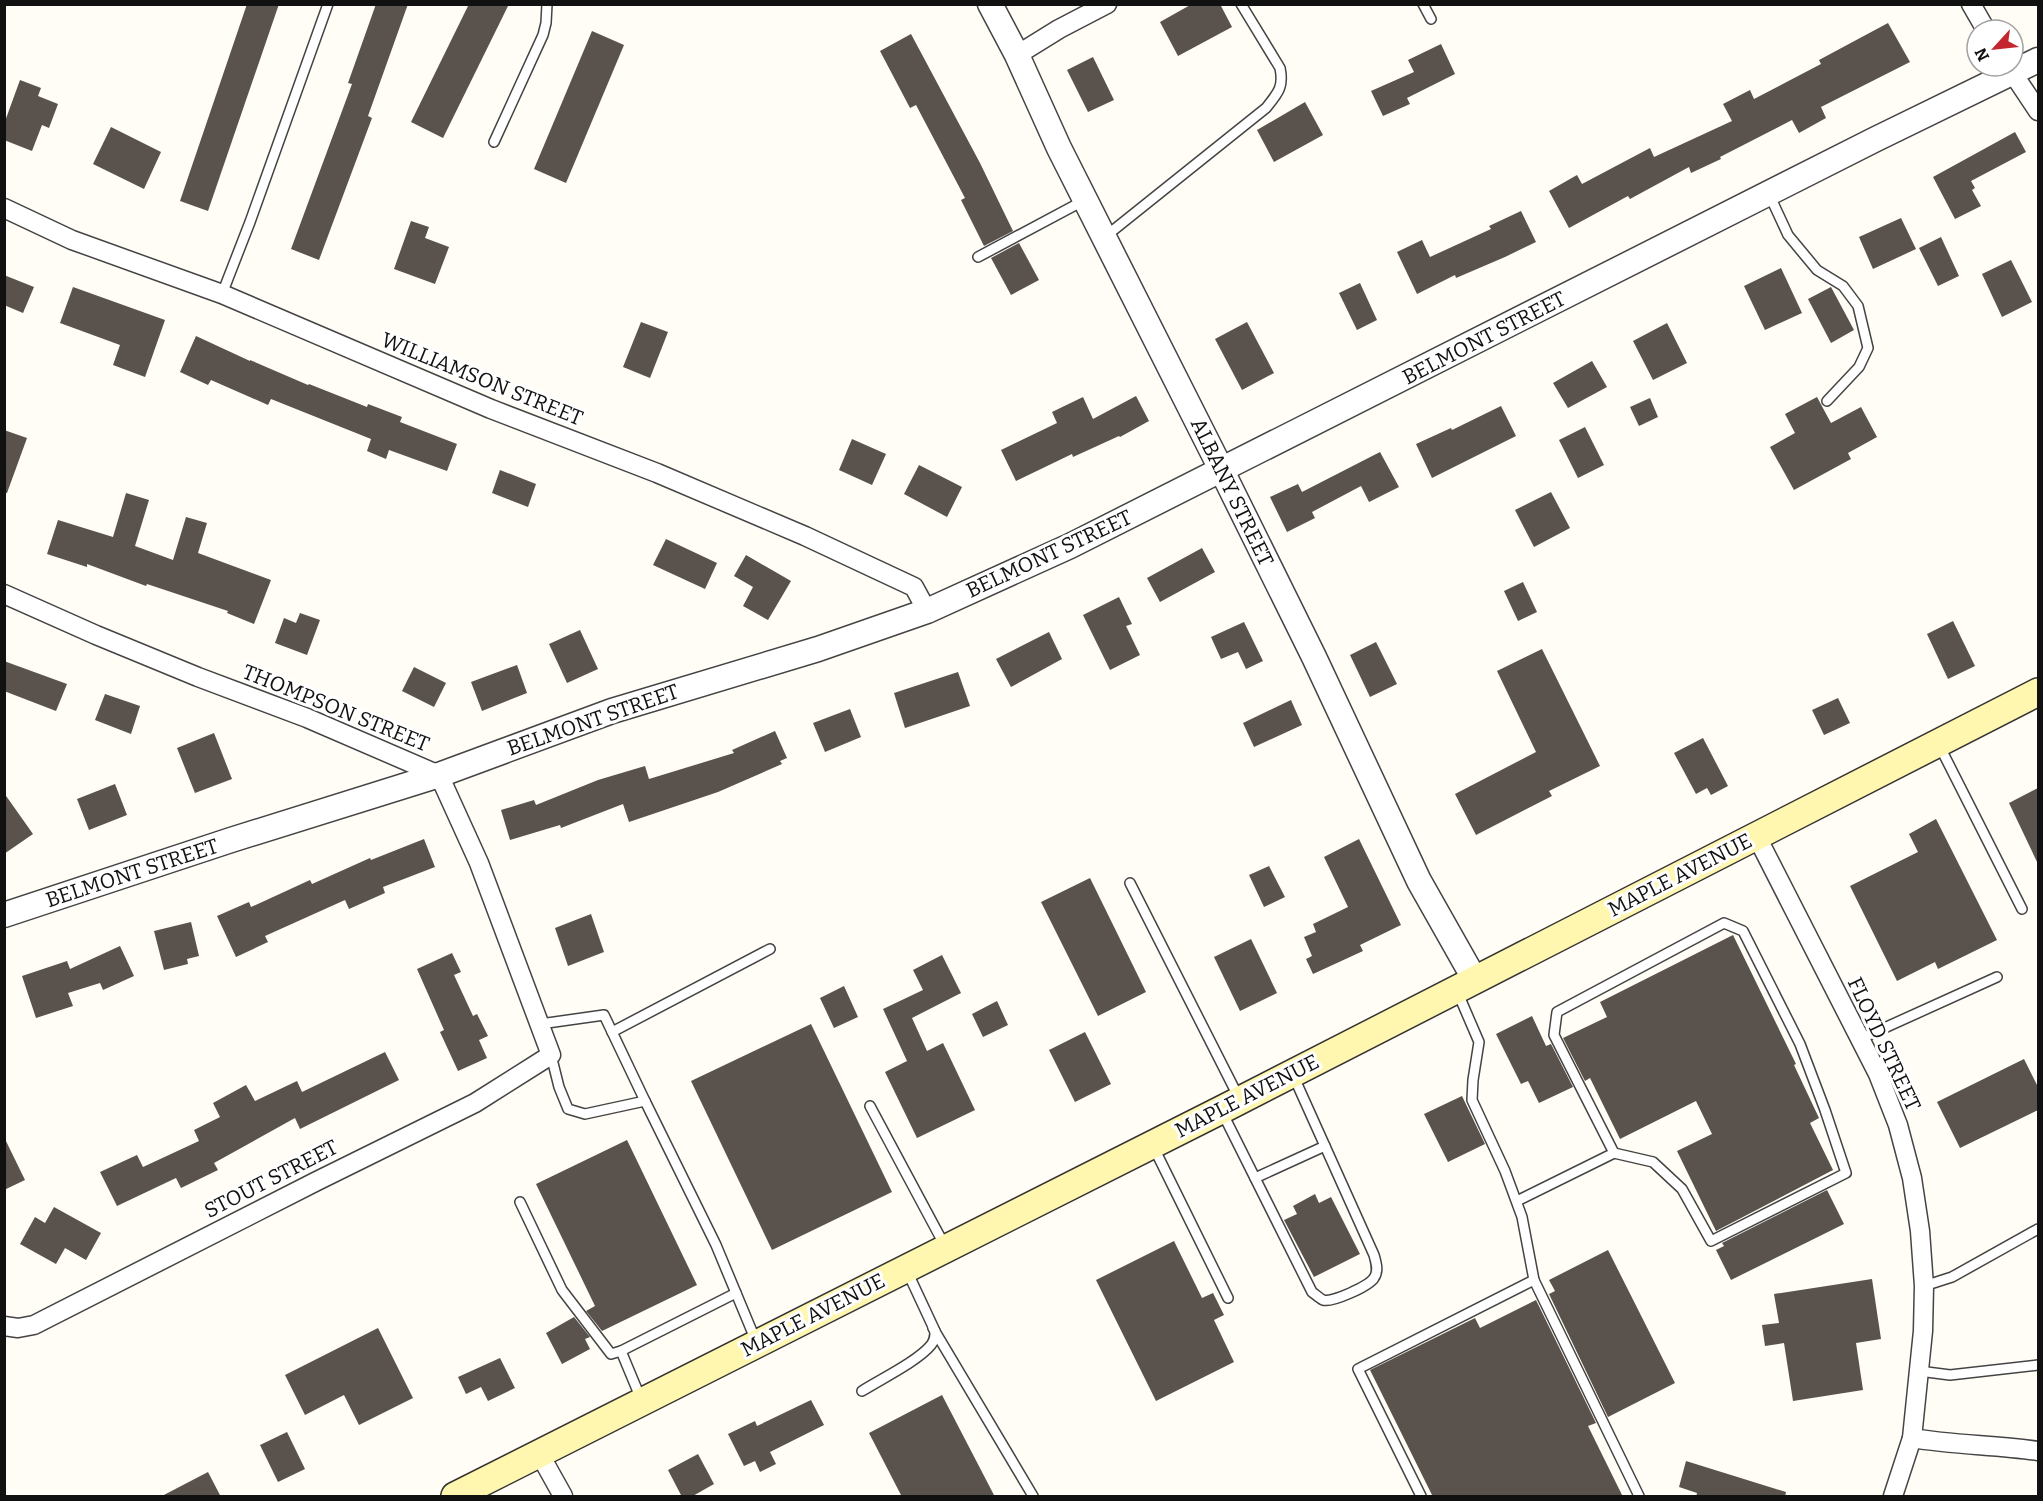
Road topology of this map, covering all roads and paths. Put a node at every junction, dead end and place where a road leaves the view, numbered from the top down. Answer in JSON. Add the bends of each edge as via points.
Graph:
{"nodes":[{"id":1,"x":328,"y":4,"type":"edge"},
{"id":2,"x":547,"y":4,"type":"edge"},
{"id":3,"x":990,"y":4,"type":"edge"},
{"id":4,"x":1107,"y":4,"type":"edge"},
{"id":5,"x":1241,"y":4,"type":"edge"},
{"id":6,"x":1424,"y":4,"type":"edge"},
{"id":7,"x":1971,"y":4,"type":"edge"},
{"id":8,"x":1979,"y":18,"type":"edge"},
{"id":9,"x":1431,"y":19,"type":"dead end"},
{"id":10,"x":1017,"y":55,"type":"junction"},
{"id":11,"x":1995,"y":78,"type":"edge"},
{"id":12,"x":2016,"y":78,"type":"edge"},
{"id":13,"x":2038,"y":111,"type":"edge"},
{"id":14,"x":494,"y":142,"type":"dead end"},
{"id":15,"x":1769,"y":194,"type":"junction"},
{"id":16,"x":1085,"y":200,"type":"junction"},
{"id":17,"x":4,"y":208,"type":"edge"},
{"id":18,"x":1104,"y":237,"type":"junction"},
{"id":19,"x":978,"y":257,"type":"dead end"},
{"id":20,"x":222,"y":294,"type":"junction"},
{"id":21,"x":1827,"y":401,"type":"dead end"},
{"id":22,"x":1222,"y":471,"type":"junction"},
{"id":23,"x":4,"y":594,"type":"edge"},
{"id":24,"x":927,"y":612,"type":"junction"},
{"id":25,"x":2037,"y":697,"type":"edge"},
{"id":26,"x":1938,"y":744,"type":"junction"},
{"id":27,"x":439,"y":775,"type":"junction"},
{"id":28,"x":1757,"y":837,"type":"junction"},
{"id":29,"x":1130,"y":883,"type":"dead end"},
{"id":30,"x":2022,"y":909,"type":"dead end"},
{"id":31,"x":4,"y":915,"type":"edge"},
{"id":32,"x":770,"y":949,"type":"dead end"},
{"id":33,"x":1997,"y":977,"type":"dead end"},
{"id":34,"x":1466,"y":984,"type":"junction"},
{"id":35,"x":540,"y":1024,"type":"junction"},
{"id":36,"x":612,"y":1032,"type":"junction"},
{"id":37,"x":1860,"y":1039,"type":"junction"},
{"id":38,"x":551,"y":1055,"type":"junction"},
{"id":39,"x":1292,"y":1073,"type":"junction"},
{"id":40,"x":645,"y":1101,"type":"junction"},
{"id":41,"x":1230,"y":1105,"type":"junction"},
{"id":42,"x":870,"y":1106,"type":"dead end"},
{"id":43,"x":1152,"y":1144,"type":"junction"},
{"id":44,"x":1325,"y":1146,"type":"junction"},
{"id":45,"x":1614,"y":1153,"type":"junction"},
{"id":46,"x":1254,"y":1178,"type":"junction"},
{"id":47,"x":1517,"y":1201,"type":"junction"},
{"id":48,"x":520,"y":1202,"type":"dead end"},
{"id":49,"x":2038,"y":1229,"type":"edge"},
{"id":50,"x":946,"y":1248,"type":"junction"},
{"id":51,"x":906,"y":1269,"type":"junction"},
{"id":52,"x":1533,"y":1280,"type":"junction"},
{"id":53,"x":1924,"y":1286,"type":"junction"},
{"id":54,"x":736,"y":1293,"type":"junction"},
{"id":55,"x":1228,"y":1298,"type":"dead end"},
{"id":56,"x":4,"y":1326,"type":"edge"},
{"id":57,"x":933,"y":1328,"type":"junction"},
{"id":58,"x":756,"y":1344,"type":"junction"},
{"id":59,"x":621,"y":1351,"type":"junction"},
{"id":60,"x":2038,"y":1365,"type":"edge"},
{"id":61,"x":1919,"y":1371,"type":"junction"},
{"id":62,"x":862,"y":1391,"type":"dead end"},
{"id":63,"x":642,"y":1401,"type":"junction"},
{"id":64,"x":1912,"y":1438,"type":"junction"},
{"id":65,"x":2038,"y":1451,"type":"edge"},
{"id":66,"x":539,"y":1453,"type":"junction"},
{"id":67,"x":455,"y":1497,"type":"edge"},
{"id":68,"x":563,"y":1497,"type":"edge"},
{"id":69,"x":1033,"y":1497,"type":"edge"},
{"id":70,"x":1421,"y":1497,"type":"edge"},
{"id":71,"x":1639,"y":1497,"type":"edge"},
{"id":72,"x":1893,"y":1497,"type":"edge"}],
"edges":[{"from":1,"to":20,"type":"lane"},
{"from":2,"to":14,"type":"lane","via":[[543,35]]},
{"from":3,"to":10,"type":"street","name":"ALBANY STREET"},
{"from":4,"to":10,"type":"street"},
{"from":5,"to":18,"type":"lane","via":[[1280,68],[1278,93],[1266,108]]},
{"from":6,"to":9,"type":"lane"},
{"from":7,"to":8,"type":"street"},
{"from":10,"to":16,"type":"street","name":"ALBANY STREET"},
{"from":11,"to":15,"type":"street","name":"BELMONT STREET"},
{"from":12,"to":13,"type":"street"},
{"from":15,"to":21,"type":"lane","via":[[1788,235],[1817,270],[1843,286],[1858,306],[1868,348],[1859,367]]},
{"from":15,"to":22,"type":"street","name":"BELMONT STREET"},
{"from":16,"to":18,"type":"street","name":"ALBANY STREET"},
{"from":16,"to":19,"type":"lane"},
{"from":17,"to":20,"type":"street","name":"WILLIAMSON STREET","via":[[72,240]]},
{"from":18,"to":22,"type":"street","name":"ALBANY STREET"},
{"from":20,"to":24,"type":"street","name":"WILLIAMSON STREET","via":[[804,536],[914,587]]},
{"from":22,"to":24,"type":"street","name":"BELMONT STREET"},
{"from":22,"to":34,"type":"street","name":"ALBANY STREET"},
{"from":23,"to":27,"type":"street","name":"THOMPSON STREET"},
{"from":24,"to":27,"type":"street","name":"BELMONT STREET","via":[[612,711]]},
{"from":25,"to":26,"type":"main road","name":"MAPLE AVENUE"},
{"from":26,"to":28,"type":"main road","name":"MAPLE AVENUE"},
{"from":26,"to":30,"type":"lane"},
{"from":27,"to":31,"type":"street","name":"BELMONT STREET"},
{"from":27,"to":35,"type":"street","name":"THOMPSON STREET","via":[[479,863]]},
{"from":28,"to":34,"type":"main road","name":"MAPLE AVENUE"},
{"from":28,"to":37,"type":"street","name":"FLOYD STREET"},
{"from":29,"to":41,"type":"lane"},
{"from":32,"to":36,"type":"lane"},
{"from":33,"to":37,"type":"lane"},
{"from":34,"to":39,"type":"main road","name":"MAPLE AVENUE"},
{"from":34,"to":47,"type":"lane","via":[[1479,1042],[1472,1100]]},
{"from":35,"to":36,"type":"lane","via":[[604,1015]]},
{"from":35,"to":38,"type":"street","name":"THOMPSON STREET"},
{"from":36,"to":40,"type":"lane"},
{"from":37,"to":53,"type":"street","name":"FLOYD STREET","via":[[1898,1125],[1912,1178]]},
{"from":38,"to":40,"type":"lane","via":[[568,1108],[585,1114]]},
{"from":38,"to":56,"type":"street","name":"STOUT STREET","via":[[475,1103],[34,1325]]},
{"from":39,"to":41,"type":"main road","name":"MAPLE AVENUE"},
{"from":39,"to":44,"type":"lane"},
{"from":40,"to":54,"type":"lane"},
{"from":41,"to":43,"type":"main road","name":"MAPLE AVENUE"},
{"from":41,"to":46,"type":"lane"},
{"from":42,"to":50,"type":"lane"},
{"from":43,"to":50,"type":"main road","name":"MAPLE AVENUE"},
{"from":43,"to":55,"type":"lane"},
{"from":44,"to":46,"type":"lane"},
{"from":44,"to":46,"type":"lane","via":[[1377,1268],[1369,1283],[1332,1301],[1322,1300],[1312,1292]]},
{"from":45,"to":45,"type":"lane","via":[[1653,1162],[1682,1189],[1711,1241],[1846,1173],[1800,1044],[1743,931],[1724,923],[1557,1012],[1554,1035]]},
{"from":45,"to":47,"type":"lane"},
{"from":47,"to":52,"type":"lane"},
{"from":48,"to":59,"type":"lane","via":[[562,1290],[611,1354]]},
{"from":49,"to":53,"type":"lane","via":[[1952,1277]]},
{"from":50,"to":51,"type":"main road","name":"MAPLE AVENUE"},
{"from":51,"to":57,"type":"lane"},
{"from":51,"to":58,"type":"main road","name":"MAPLE AVENUE"},
{"from":52,"to":70,"type":"lane","via":[[1358,1368]]},
{"from":52,"to":71,"type":"lane"},
{"from":53,"to":61,"type":"street","name":"FLOYD STREET"},
{"from":54,"to":58,"type":"lane"},
{"from":54,"to":59,"type":"lane"},
{"from":57,"to":62,"type":"lane","via":[[932,1345]]},
{"from":57,"to":69,"type":"lane"},
{"from":58,"to":63,"type":"main road","name":"MAPLE AVENUE"},
{"from":59,"to":63,"type":"lane"},
{"from":60,"to":61,"type":"lane","via":[[1950,1375]]},
{"from":61,"to":64,"type":"street","name":"FLOYD STREET"},
{"from":63,"to":66,"type":"main road","name":"MAPLE AVENUE"},
{"from":64,"to":65,"type":"street"},
{"from":64,"to":72,"type":"street","name":"FLOYD STREET"},
{"from":66,"to":67,"type":"main road","name":"MAPLE AVENUE"},
{"from":66,"to":68,"type":"street"}]}
